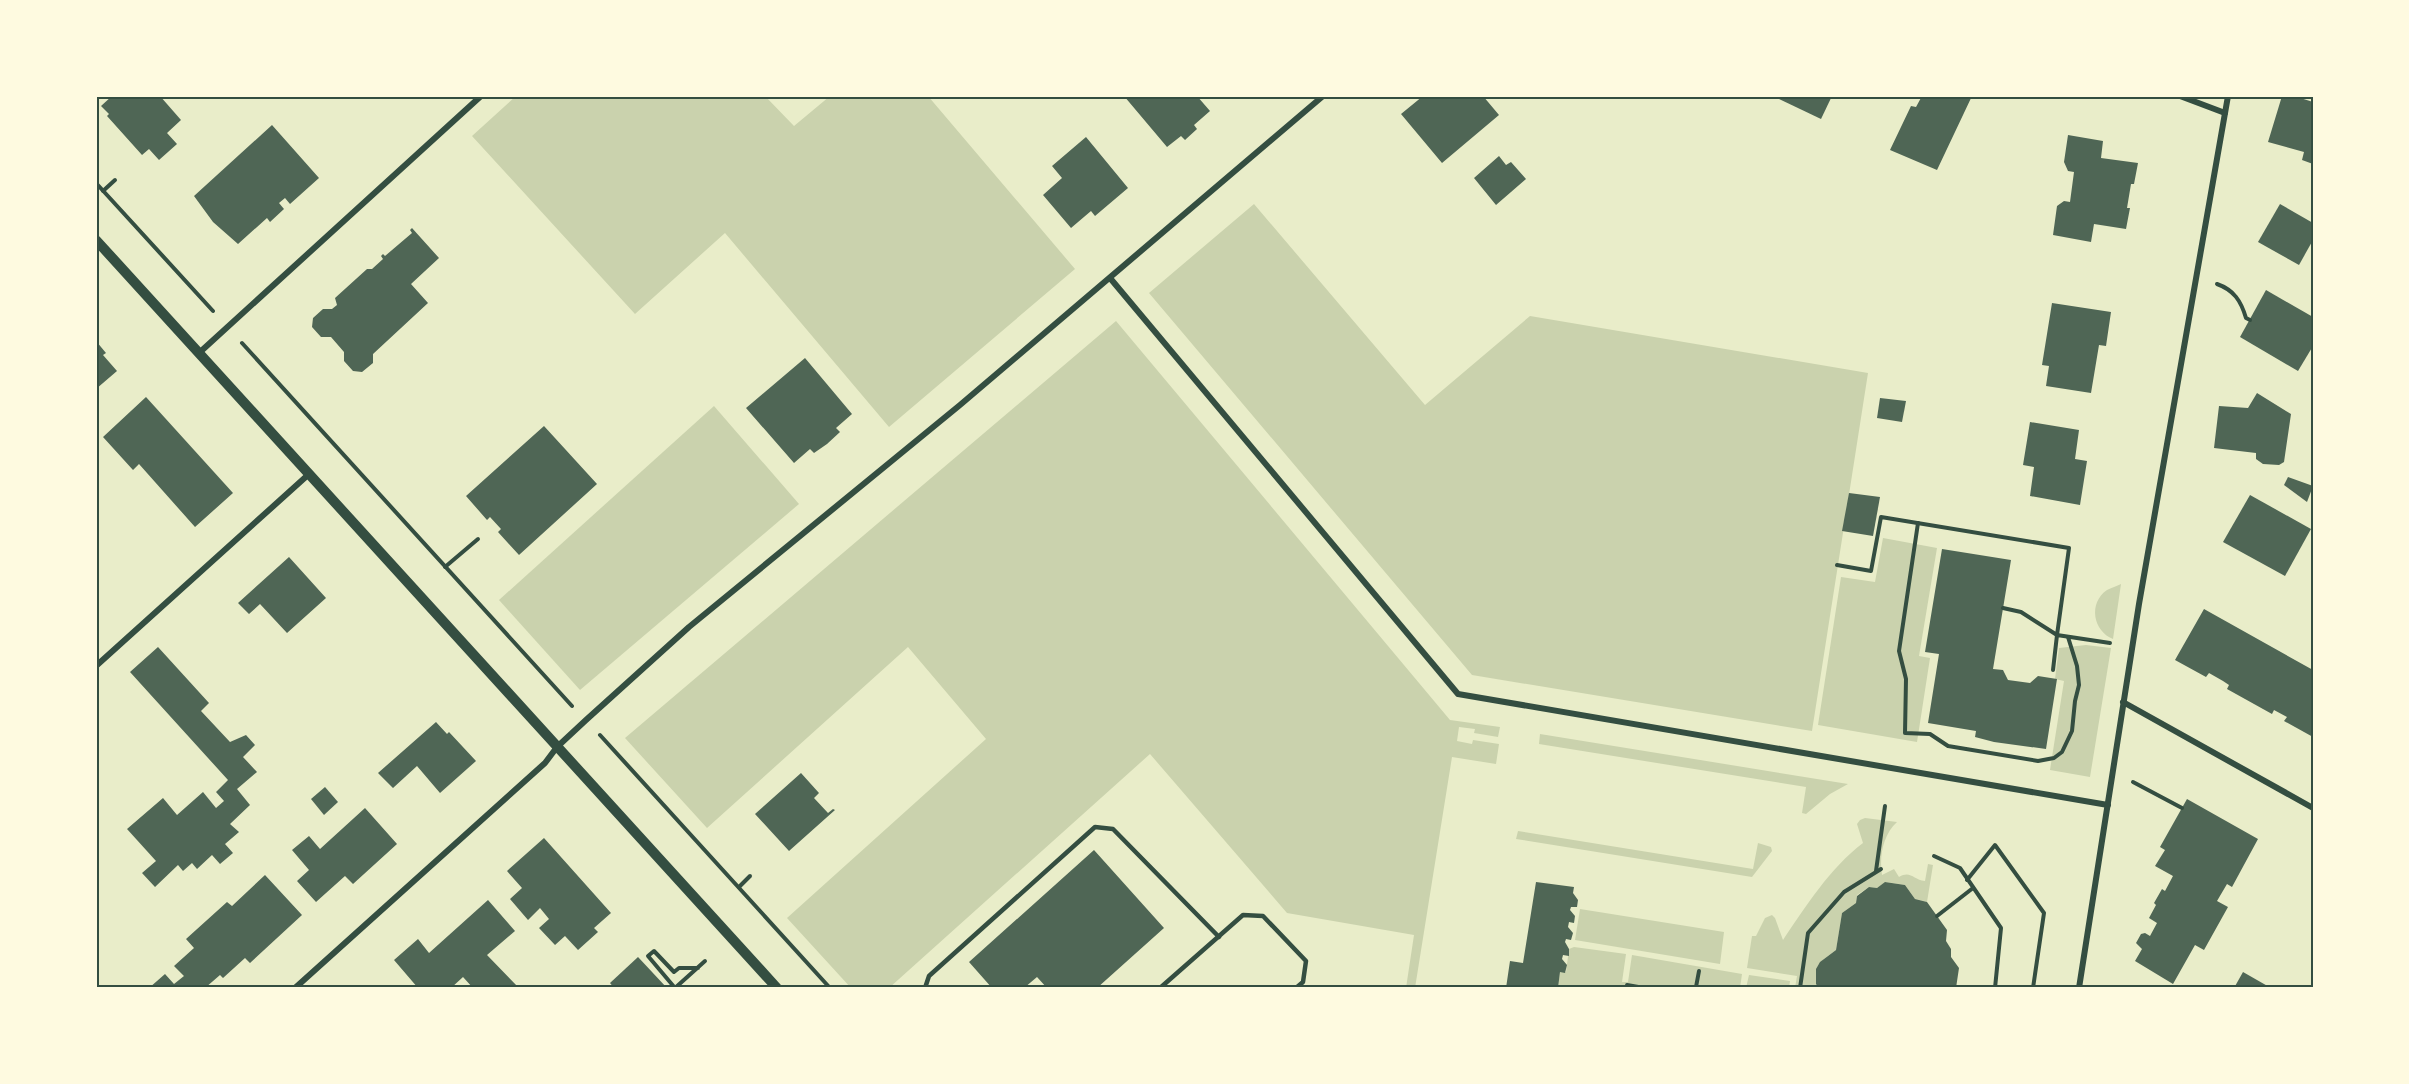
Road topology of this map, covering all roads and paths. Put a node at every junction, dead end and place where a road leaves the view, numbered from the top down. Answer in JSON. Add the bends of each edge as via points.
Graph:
{"nodes":[{"id":1,"x":481,"y":96,"type":"edge"},
{"id":2,"x":1323,"y":96,"type":"edge"},
{"id":3,"x":2180,"y":96,"type":"edge"},
{"id":4,"x":2228,"y":96,"type":"edge"},
{"id":5,"x":2225,"y":113,"type":"junction"},
{"id":6,"x":115,"y":180,"type":"dead end"},
{"id":7,"x":96,"y":183,"type":"edge"},
{"id":8,"x":103,"y":191,"type":"junction"},
{"id":9,"x":96,"y":240,"type":"edge"},
{"id":10,"x":1110,"y":278,"type":"junction"},
{"id":11,"x":2211,"y":282,"type":"dead end"},
{"id":12,"x":210,"y":308,"type":"dead end"},
{"id":13,"x":2250,"y":320,"type":"dead end"},
{"id":14,"x":243,"y":344,"type":"dead end"},
{"id":15,"x":199,"y":352,"type":"junction"},
{"id":16,"x":309,"y":474,"type":"junction"},
{"id":17,"x":1918,"y":523,"type":"junction"},
{"id":18,"x":478,"y":539,"type":"dead end"},
{"id":19,"x":1837,"y":565,"type":"dead end"},
{"id":20,"x":445,"y":567,"type":"junction"},
{"id":21,"x":2003,"y":608,"type":"dead end"},
{"id":22,"x":2057,"y":635,"type":"junction"},
{"id":23,"x":2068,"y":637,"type":"junction"},
{"id":24,"x":2112,"y":644,"type":"dead end"},
{"id":25,"x":96,"y":666,"type":"edge"},
{"id":26,"x":2053,"y":670,"type":"dead end"},
{"id":27,"x":569,"y":702,"type":"dead end"},
{"id":28,"x":2123,"y":702,"type":"junction"},
{"id":29,"x":602,"y":737,"type":"dead end"},
{"id":30,"x":557,"y":747,"type":"junction"},
{"id":31,"x":2130,"y":780,"type":"dead end"},
{"id":32,"x":2108,"y":805,"type":"junction"},
{"id":33,"x":1885,"y":806,"type":"dead end"},
{"id":34,"x":2182,"y":808,"type":"dead end"},
{"id":35,"x":2313,"y":808,"type":"edge"},
{"id":36,"x":1934,"y":856,"type":"dead end"},
{"id":37,"x":1881,"y":869,"type":"dead end"},
{"id":38,"x":1875,"y":871,"type":"junction"},
{"id":39,"x":750,"y":876,"type":"dead end"},
{"id":40,"x":1967,"y":880,"type":"junction"},
{"id":41,"x":739,"y":887,"type":"junction"},
{"id":42,"x":1973,"y":888,"type":"junction"},
{"id":43,"x":1937,"y":916,"type":"dead end"},
{"id":44,"x":1219,"y":937,"type":"junction"},
{"id":45,"x":705,"y":961,"type":"dead end"},
{"id":46,"x":698,"y":968,"type":"junction"},
{"id":47,"x":1699,"y":970,"type":"dead end"},
{"id":48,"x":1627,"y":985,"type":"dead end"},
{"id":49,"x":295,"y":988,"type":"edge"},
{"id":50,"x":777,"y":988,"type":"edge"},
{"id":51,"x":830,"y":988,"type":"edge"},
{"id":52,"x":925,"y":988,"type":"edge"},
{"id":53,"x":1160,"y":988,"type":"edge"},
{"id":54,"x":1296,"y":988,"type":"edge"},
{"id":55,"x":1644,"y":988,"type":"edge"},
{"id":56,"x":1696,"y":988,"type":"edge"},
{"id":57,"x":1800,"y":988,"type":"edge"},
{"id":58,"x":1995,"y":988,"type":"edge"},
{"id":59,"x":2032,"y":988,"type":"edge"},
{"id":60,"x":2079,"y":988,"type":"edge"}],
"edges":[{"from":1,"to":15,"type":"street"},
{"from":2,"to":10,"type":"street"},
{"from":3,"to":5,"type":"street"},
{"from":4,"to":5,"type":"street"},
{"from":5,"to":28,"type":"street"},
{"from":6,"to":8,"type":"path"},
{"from":7,"to":8,"type":"path"},
{"from":8,"to":12,"type":"path"},
{"from":9,"to":15,"type":"street"},
{"from":10,"to":30,"type":"street","via":[[689,627]]},
{"from":10,"to":32,"type":"street","via":[[1458,694]]},
{"from":11,"to":13,"type":"path","via":[[2232,291]]},
{"from":14,"to":20,"type":"path"},
{"from":15,"to":16,"type":"street"},
{"from":16,"to":25,"type":"street"},
{"from":16,"to":30,"type":"street"},
{"from":17,"to":19,"type":"path","via":[[1881,517],[1871,571]]},
{"from":17,"to":22,"type":"path","via":[[2069,548]]},
{"from":17,"to":23,"type":"path","via":[[1899,651],[1906,679],[1905,734],[1930,734],[1948,746],[2027,759],[2054,758],[2062,752],[2072,731],[2079,685]]},
{"from":18,"to":20,"type":"path"},
{"from":20,"to":27,"type":"path"},
{"from":21,"to":22,"type":"path","via":[[2021,612]]},
{"from":22,"to":23,"type":"path"},
{"from":22,"to":26,"type":"path"},
{"from":23,"to":24,"type":"path"},
{"from":28,"to":32,"type":"street"},
{"from":28,"to":35,"type":"street"},
{"from":29,"to":41,"type":"path"},
{"from":30,"to":49,"type":"street"},
{"from":30,"to":50,"type":"street"},
{"from":31,"to":34,"type":"path"},
{"from":32,"to":60,"type":"street"},
{"from":33,"to":38,"type":"path"},
{"from":36,"to":40,"type":"path","via":[[1960,868]]},
{"from":37,"to":38,"type":"path"},
{"from":38,"to":57,"type":"path","via":[[1844,892],[1809,933]]},
{"from":39,"to":41,"type":"path"},
{"from":40,"to":42,"type":"path"},
{"from":40,"to":59,"type":"path","via":[[1995,846],[2044,913]]},
{"from":41,"to":51,"type":"path"},
{"from":42,"to":43,"type":"path"},
{"from":42,"to":58,"type":"path","via":[[2001,928]]},
{"from":44,"to":52,"type":"lane","via":[[1113,829],[1095,827],[929,976]]},
{"from":44,"to":53,"type":"lane"},
{"from":44,"to":54,"type":"lane","via":[[1243,915],[1263,916],[1306,961],[1303,982]]},
{"from":45,"to":46,"type":"path"},
{"from":46,"to":46,"type":"path","via":[[679,968],[674,972],[654,951],[648,956],[675,988]]},
{"from":47,"to":56,"type":"path"},
{"from":48,"to":55,"type":"path"}]}
